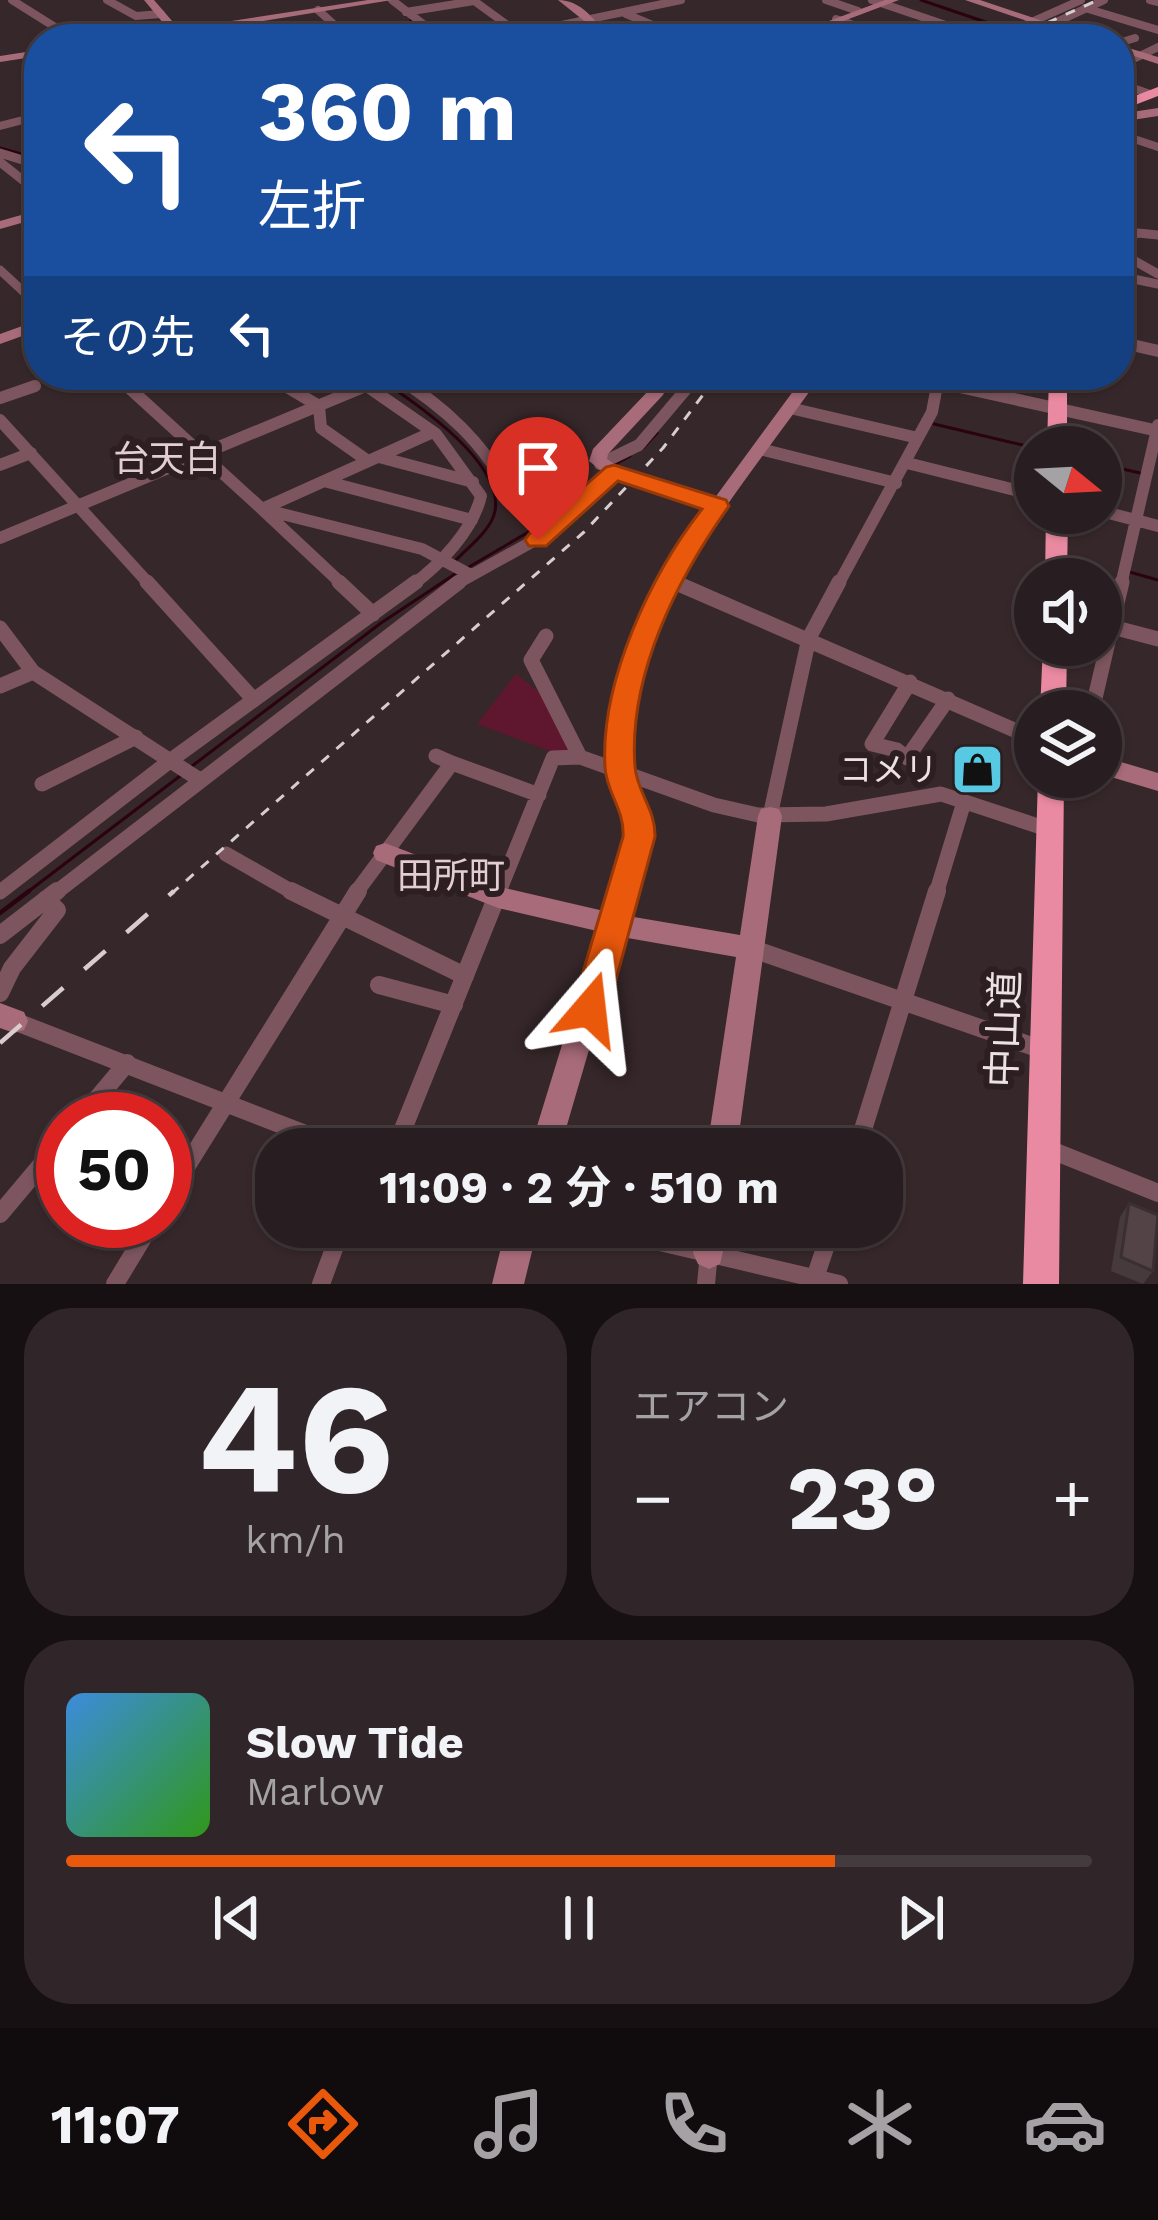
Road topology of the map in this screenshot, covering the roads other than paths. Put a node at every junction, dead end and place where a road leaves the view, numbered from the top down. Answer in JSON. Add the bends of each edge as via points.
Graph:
{"nodes":[{"id":1,"x":12,"y":0,"type":"edge"},
{"id":2,"x":107,"y":0,"type":"edge"},
{"id":3,"x":149,"y":0,"type":"edge"},
{"id":4,"x":390,"y":0,"type":"edge"},
{"id":5,"x":563,"y":0,"type":"edge"},
{"id":6,"x":625,"y":0,"type":"edge"},
{"id":7,"x":681,"y":0,"type":"edge"},
{"id":8,"x":826,"y":0,"type":"edge"},
{"id":9,"x":970,"y":0,"type":"edge"},
{"id":10,"x":1061,"y":0,"type":"edge"},
{"id":11,"x":1104,"y":0,"type":"edge"},
{"id":12,"x":474,"y":1,"type":"edge"},
{"id":13,"x":883,"y":1,"type":"edge"},
{"id":14,"x":1080,"y":4,"type":"edge"},
{"id":15,"x":318,"y":10,"type":"junction"},
{"id":16,"x":858,"y":11,"type":"junction"},
{"id":17,"x":406,"y":12,"type":"junction"},
{"id":18,"x":160,"y":14,"type":"junction"},
{"id":19,"x":623,"y":15,"type":"junction"},
{"id":20,"x":836,"y":19,"type":"junction"},
{"id":21,"x":1031,"y":20,"type":"junction"},
{"id":22,"x":592,"y":22,"type":"junction"},
{"id":23,"x":50,"y":24,"type":"edge"},
{"id":24,"x":169,"y":24,"type":"edge"},
{"id":25,"x":243,"y":24,"type":"edge"},
{"id":26,"x":333,"y":24,"type":"edge"},
{"id":27,"x":423,"y":24,"type":"edge"},
{"id":28,"x":506,"y":24,"type":"edge"},
{"id":29,"x":581,"y":24,"type":"edge"},
{"id":30,"x":648,"y":24,"type":"edge"},
{"id":31,"x":824,"y":24,"type":"edge"},
{"id":32,"x":850,"y":24,"type":"edge"},
{"id":33,"x":948,"y":24,"type":"edge"},
{"id":34,"x":1022,"y":24,"type":"edge"},
{"id":35,"x":1044,"y":24,"type":"edge"},
{"id":36,"x":1049,"y":24,"type":"edge"},
{"id":37,"x":1158,"y":30,"type":"edge"},
{"id":38,"x":1158,"y":47,"type":"edge"},
{"id":39,"x":1152,"y":59,"type":"edge"},
{"id":40,"x":0,"y":162,"type":"edge"},
{"id":41,"x":24,"y":181,"type":"edge"},
{"id":42,"x":1134,"y":235,"type":"edge"},
{"id":43,"x":1158,"y":235,"type":"edge"},
{"id":44,"x":0,"y":270,"type":"edge"},
{"id":45,"x":24,"y":292,"type":"edge"},
{"id":46,"x":131,"y":390,"type":"edge"},
{"id":47,"x":292,"y":390,"type":"edge"},
{"id":48,"x":356,"y":390,"type":"edge"},
{"id":49,"x":379,"y":390,"type":"edge"},
{"id":50,"x":387,"y":390,"type":"edge"},
{"id":51,"x":419,"y":390,"type":"edge"},
{"id":52,"x":658,"y":390,"type":"edge"},
{"id":53,"x":685,"y":390,"type":"edge"},
{"id":54,"x":803,"y":390,"type":"edge"},
{"id":55,"x":936,"y":390,"type":"edge"},
{"id":56,"x":984,"y":390,"type":"edge"},
{"id":57,"x":1058,"y":390,"type":"edge"},
{"id":58,"x":384,"y":392,"type":"junction"},
{"id":59,"x":319,"y":406,"type":"junction"},
{"id":60,"x":790,"y":408,"type":"junction"},
{"id":61,"x":1058,"y":409,"type":"junction"},
{"id":62,"x":0,"y":420,"type":"edge"},
{"id":63,"x":1058,"y":426,"type":"edge"},
{"id":64,"x":1158,"y":429,"type":"edge"},
{"id":65,"x":433,"y":432,"type":"junction"},
{"id":66,"x":918,"y":438,"type":"junction"},
{"id":67,"x":760,"y":448,"type":"junction"},
{"id":68,"x":31,"y":453,"type":"junction"},
{"id":69,"x":202,"y":455,"type":"junction"},
{"id":70,"x":373,"y":459,"type":"junction"},
{"id":71,"x":907,"y":464,"type":"junction"},
{"id":72,"x":0,"y":465,"type":"edge"},
{"id":73,"x":607,"y":468,"type":"junction"},
{"id":74,"x":324,"y":481,"type":"junction"},
{"id":75,"x":472,"y":482,"type":"junction"},
{"id":76,"x":896,"y":484,"type":"junction"},
{"id":77,"x":1014,"y":490,"type":"edge"},
{"id":78,"x":512,"y":498,"type":"dead end"},
{"id":79,"x":79,"y":506,"type":"junction"},
{"id":80,"x":717,"y":506,"type":"junction"},
{"id":81,"x":262,"y":509,"type":"junction"},
{"id":82,"x":1122,"y":516,"type":"edge"},
{"id":83,"x":472,"y":520,"type":"junction"},
{"id":84,"x":1136,"y":520,"type":"junction"},
{"id":85,"x":1158,"y":526,"type":"edge"},
{"id":86,"x":0,"y":538,"type":"edge"},
{"id":87,"x":458,"y":566,"type":"junction"},
{"id":88,"x":1122,"y":569,"type":"edge"},
{"id":89,"x":669,"y":580,"type":"junction"},
{"id":90,"x":373,"y":614,"type":"junction"},
{"id":91,"x":0,"y":628,"type":"edge"},
{"id":92,"x":1122,"y":629,"type":"edge"},
{"id":93,"x":545,"y":636,"type":"dead end"},
{"id":94,"x":809,"y":638,"type":"junction"},
{"id":95,"x":1158,"y":639,"type":"edge"},
{"id":96,"x":33,"y":672,"type":"junction"},
{"id":97,"x":910,"y":682,"type":"junction"},
{"id":98,"x":0,"y":686,"type":"edge"},
{"id":99,"x":948,"y":699,"type":"junction"},
{"id":100,"x":254,"y":700,"type":"junction"},
{"id":101,"x":1014,"y":729,"type":"edge"},
{"id":102,"x":136,"y":736,"type":"junction"},
{"id":103,"x":580,"y":758,"type":"junction"},
{"id":104,"x":174,"y":761,"type":"junction"},
{"id":105,"x":620,"y":770,"type":"junction"},
{"id":106,"x":1122,"y":771,"type":"edge"},
{"id":107,"x":198,"y":779,"type":"junction"},
{"id":108,"x":1158,"y":782,"type":"edge"},
{"id":109,"x":42,"y":784,"type":"dead end"},
{"id":110,"x":539,"y":794,"type":"junction"},
{"id":111,"x":1051,"y":798,"type":"edge"},
{"id":112,"x":964,"y":802,"type":"junction"},
{"id":113,"x":770,"y":816,"type":"junction"},
{"id":114,"x":1050,"y":830,"type":"junction"},
{"id":115,"x":385,"y":853,"type":"junction"},
{"id":116,"x":226,"y":854,"type":"dead end"},
{"id":117,"x":0,"y":892,"type":"edge"},
{"id":118,"x":497,"y":897,"type":"junction"},
{"id":119,"x":46,"y":899,"type":"junction"},
{"id":120,"x":338,"y":917,"type":"junction"},
{"id":121,"x":616,"y":925,"type":"junction"},
{"id":122,"x":0,"y":935,"type":"edge"},
{"id":123,"x":753,"y":949,"type":"junction"},
{"id":124,"x":465,"y":976,"type":"junction"},
{"id":125,"x":379,"y":985,"type":"dead end"},
{"id":126,"x":0,"y":993,"type":"edge"},
{"id":127,"x":904,"y":1000,"type":"junction"},
{"id":128,"x":454,"y":1006,"type":"junction"},
{"id":129,"x":7,"y":1018,"type":"edge"},
{"id":130,"x":1045,"y":1051,"type":"junction"},
{"id":131,"x":127,"y":1063,"type":"junction"},
{"id":132,"x":103,"y":1092,"type":"edge"},
{"id":133,"x":225,"y":1102,"type":"junction"},
{"id":134,"x":291,"y":1128,"type":"edge"},
{"id":135,"x":404,"y":1128,"type":"edge"},
{"id":136,"x":552,"y":1128,"type":"edge"},
{"id":137,"x":725,"y":1128,"type":"edge"},
{"id":138,"x":864,"y":1128,"type":"edge"},
{"id":139,"x":1042,"y":1146,"type":"junction"},
{"id":140,"x":192,"y":1156,"type":"edge"},
{"id":141,"x":36,"y":1171,"type":"edge"},
{"id":142,"x":1158,"y":1192,"type":"edge"},
{"id":143,"x":0,"y":1214,"type":"edge"},
{"id":144,"x":137,"y":1248,"type":"edge"},
{"id":145,"x":334,"y":1248,"type":"edge"},
{"id":146,"x":517,"y":1248,"type":"edge"},
{"id":147,"x":825,"y":1248,"type":"edge"},
{"id":148,"x":709,"y":1255,"type":"edge"},
{"id":149,"x":815,"y":1278,"type":"junction"},
{"id":150,"x":115,"y":1284,"type":"edge"},
{"id":151,"x":321,"y":1284,"type":"edge"},
{"id":152,"x":508,"y":1284,"type":"edge"},
{"id":153,"x":839,"y":1284,"type":"edge"},
{"id":154,"x":1041,"y":1284,"type":"edge"}],
"edges":[{"from":1,"to":23,"type":"street"},
{"from":2,"to":18,"type":"street","via":[[136,16]]},
{"from":3,"to":18,"type":"street"},
{"from":4,"to":15,"type":"street"},
{"from":4,"to":17,"type":"street"},
{"from":5,"to":22,"type":"street"},
{"from":6,"to":19,"type":"street","via":[[614,12]]},
{"from":7,"to":19,"type":"street"},
{"from":8,"to":16,"type":"street"},
{"from":9,"to":21,"type":"street"},
{"from":10,"to":14,"type":"street"},
{"from":11,"to":14,"type":"street"},
{"from":12,"to":17,"type":"street"},
{"from":12,"to":28,"type":"street"},
{"from":13,"to":16,"type":"street"},
{"from":13,"to":33,"type":"street"},
{"from":14,"to":21,"type":"street"},
{"from":14,"to":36,"type":"street"},
{"from":14,"to":37,"type":"street"},
{"from":15,"to":25,"type":"street"},
{"from":15,"to":26,"type":"street"},
{"from":16,"to":20,"type":"street"},
{"from":17,"to":27,"type":"street"},
{"from":18,"to":24,"type":"street"},
{"from":19,"to":22,"type":"street"},
{"from":19,"to":30,"type":"street"},
{"from":20,"to":31,"type":"street"},
{"from":20,"to":32,"type":"street"},
{"from":21,"to":34,"type":"street"},
{"from":21,"to":35,"type":"street"},
{"from":22,"to":29,"type":"street"},
{"from":38,"to":39,"type":"street"},
{"from":40,"to":41,"type":"street"},
{"from":42,"to":43,"type":"street"},
{"from":44,"to":45,"type":"street"},
{"from":46,"to":69,"type":"street"},
{"from":47,"to":59,"type":"street"},
{"from":48,"to":59,"type":"street"},
{"from":49,"to":58,"type":"street"},
{"from":50,"to":58,"type":"street"},
{"from":51,"to":78,"type":"street","via":[[442,406]]},
{"from":52,"to":73,"type":"street","via":[[599,453]]},
{"from":53,"to":73,"type":"street","via":[[639,445]]},
{"from":54,"to":60,"type":"street"},
{"from":55,"to":66,"type":"street"},
{"from":56,"to":61,"type":"street"},
{"from":57,"to":61,"type":"highway"},
{"from":58,"to":65,"type":"street"},
{"from":59,"to":69,"type":"street"},
{"from":59,"to":70,"type":"street","via":[[321,428]]},
{"from":60,"to":66,"type":"street"},
{"from":60,"to":67,"type":"street"},
{"from":61,"to":63,"type":"highway"},
{"from":61,"to":64,"type":"street"},
{"from":62,"to":68,"type":"street"},
{"from":64,"to":84,"type":"street"},
{"from":65,"to":70,"type":"street"},
{"from":65,"to":75,"type":"street"},
{"from":66,"to":71,"type":"street"},
{"from":67,"to":76,"type":"street"},
{"from":67,"to":80,"type":"street"},
{"from":68,"to":72,"type":"street"},
{"from":68,"to":79,"type":"street"},
{"from":69,"to":79,"type":"street"},
{"from":69,"to":81,"type":"street"},
{"from":70,"to":74,"type":"street"},
{"from":70,"to":75,"type":"street"},
{"from":71,"to":76,"type":"street"},
{"from":71,"to":77,"type":"street"},
{"from":73,"to":80,"type":"street"},
{"from":73,"to":87,"type":"street","via":[[538,540]]},
{"from":74,"to":81,"type":"street"},
{"from":74,"to":83,"type":"street"},
{"from":75,"to":83,"type":"street","via":[[481,496]]},
{"from":76,"to":94,"type":"street"},
{"from":79,"to":86,"type":"street"},
{"from":79,"to":100,"type":"street"},
{"from":80,"to":89,"type":"street"},
{"from":81,"to":87,"type":"street"},
{"from":81,"to":90,"type":"street"},
{"from":82,"to":84,"type":"street"},
{"from":83,"to":87,"type":"street"},
{"from":84,"to":85,"type":"street"},
{"from":84,"to":88,"type":"street"},
{"from":87,"to":90,"type":"street"},
{"from":87,"to":107,"type":"street"},
{"from":89,"to":94,"type":"street"},
{"from":89,"to":105,"type":"street","via":[[627,694]]},
{"from":90,"to":100,"type":"street"},
{"from":91,"to":96,"type":"street"},
{"from":92,"to":95,"type":"street"},
{"from":93,"to":103,"type":"street","via":[[531,660]]},
{"from":94,"to":97,"type":"street"},
{"from":94,"to":113,"type":"street"},
{"from":96,"to":98,"type":"street"},
{"from":96,"to":102,"type":"street"},
{"from":97,"to":99,"type":"street"},
{"from":97,"to":99,"type":"street","via":[[872,744],[907,758]]},
{"from":99,"to":101,"type":"street"},
{"from":100,"to":104,"type":"street"},
{"from":102,"to":104,"type":"street"},
{"from":102,"to":109,"type":"street"},
{"from":103,"to":105,"type":"street"},
{"from":103,"to":110,"type":"street","via":[[554,758]]},
{"from":104,"to":107,"type":"street"},
{"from":104,"to":117,"type":"street"},
{"from":105,"to":113,"type":"street"},
{"from":105,"to":121,"type":"street","via":[[640,816]]},
{"from":106,"to":108,"type":"street"},
{"from":107,"to":119,"type":"street"},
{"from":110,"to":115,"type":"street","via":[[444,759]]},
{"from":110,"to":118,"type":"street"},
{"from":111,"to":114,"type":"highway","name":"中山道"},
{"from":112,"to":113,"type":"street","via":[[941,794]]},
{"from":112,"to":114,"type":"street"},
{"from":112,"to":127,"type":"street"},
{"from":113,"to":123,"type":"street"},
{"from":114,"to":130,"type":"highway","name":"中山道"},
{"from":115,"to":118,"type":"street"},
{"from":115,"to":120,"type":"street"},
{"from":116,"to":120,"type":"street"},
{"from":118,"to":121,"type":"street"},
{"from":118,"to":124,"type":"street"},
{"from":119,"to":122,"type":"street"},
{"from":119,"to":126,"type":"street","via":[[57,910]]},
{"from":120,"to":124,"type":"street"},
{"from":120,"to":133,"type":"street"},
{"from":121,"to":123,"type":"street"},
{"from":121,"to":136,"type":"street"},
{"from":123,"to":127,"type":"street"},
{"from":123,"to":137,"type":"street"},
{"from":124,"to":128,"type":"street"},
{"from":125,"to":128,"type":"street"},
{"from":127,"to":130,"type":"street"},
{"from":127,"to":138,"type":"street"},
{"from":128,"to":135,"type":"street"},
{"from":129,"to":131,"type":"street"},
{"from":130,"to":139,"type":"highway","name":"中山道"},
{"from":131,"to":132,"type":"street"},
{"from":131,"to":133,"type":"street"},
{"from":133,"to":134,"type":"street"},
{"from":133,"to":140,"type":"street"},
{"from":139,"to":142,"type":"street"},
{"from":139,"to":154,"type":"highway","name":"中山道"},
{"from":141,"to":143,"type":"street"},
{"from":144,"to":150,"type":"street"},
{"from":145,"to":151,"type":"street"},
{"from":146,"to":152,"type":"street"},
{"from":147,"to":149,"type":"street"},
{"from":148,"to":149,"type":"street"},
{"from":149,"to":153,"type":"street"}]}
